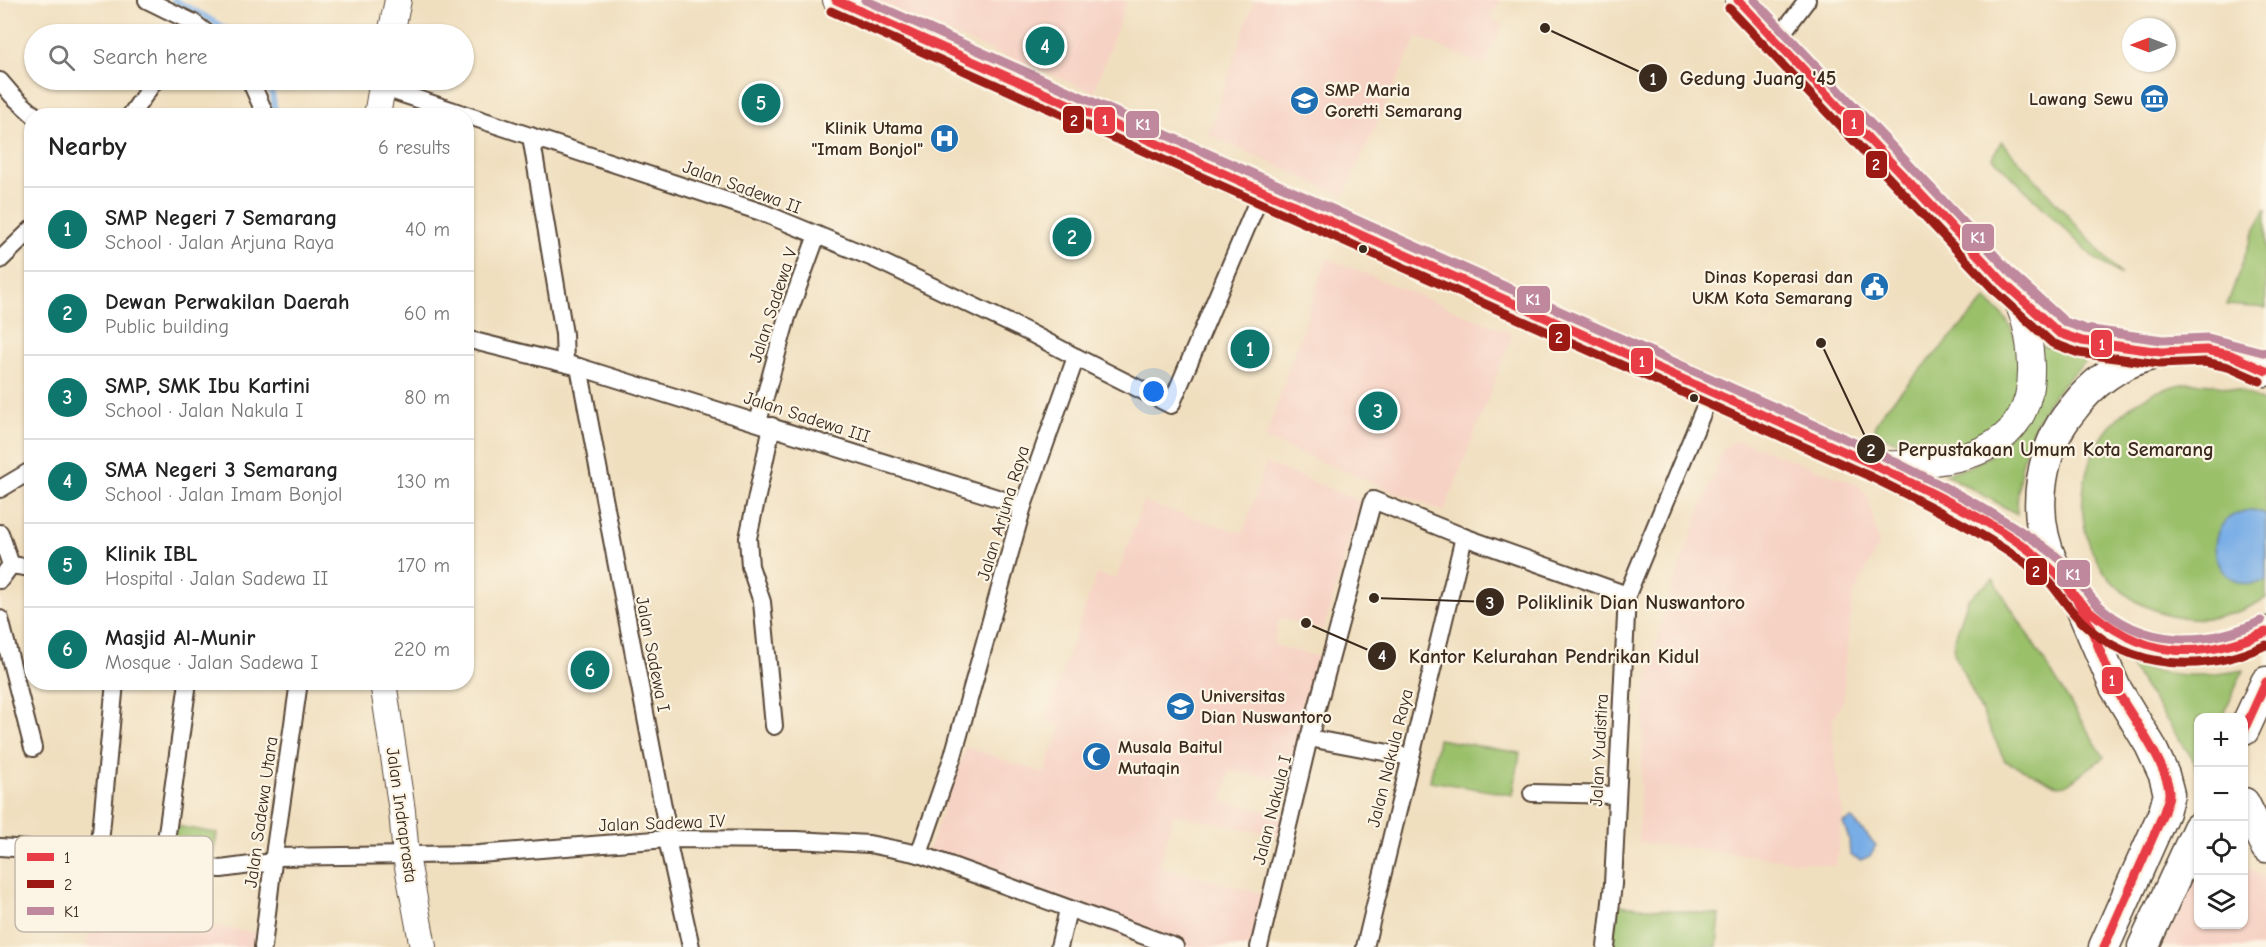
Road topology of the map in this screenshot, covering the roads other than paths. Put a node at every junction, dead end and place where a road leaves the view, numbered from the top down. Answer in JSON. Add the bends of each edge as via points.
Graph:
{"nodes":[{"id":1,"x":147,"y":0,"type":"edge"},
{"id":2,"x":398,"y":0,"type":"edge"},
{"id":3,"x":836,"y":0,"type":"edge"},
{"id":4,"x":1738,"y":0,"type":"edge"},
{"id":5,"x":1807,"y":0,"type":"edge"},
{"id":6,"x":183,"y":24,"type":"edge"},
{"id":7,"x":393,"y":24,"type":"edge"},
{"id":8,"x":1777,"y":40,"type":"junction"},
{"id":9,"x":0,"y":81,"type":"edge"},
{"id":10,"x":148,"y":90,"type":"edge"},
{"id":11,"x":254,"y":90,"type":"edge"},
{"id":12,"x":381,"y":90,"type":"edge"},
{"id":13,"x":402,"y":90,"type":"edge"},
{"id":14,"x":26,"y":108,"type":"edge"},
{"id":15,"x":136,"y":108,"type":"edge"},
{"id":16,"x":262,"y":108,"type":"edge"},
{"id":17,"x":378,"y":108,"type":"edge"},
{"id":18,"x":452,"y":108,"type":"edge"},
{"id":19,"x":474,"y":116,"type":"edge"},
{"id":20,"x":531,"y":136,"type":"junction"},
{"id":21,"x":1263,"y":191,"type":"junction"},
{"id":22,"x":818,"y":235,"type":"junction"},
{"id":23,"x":24,"y":237,"type":"edge"},
{"id":24,"x":0,"y":260,"type":"edge"},
{"id":25,"x":2006,"y":285,"type":"junction"},
{"id":26,"x":474,"y":341,"type":"edge"},
{"id":27,"x":2161,"y":352,"type":"junction"},
{"id":28,"x":1076,"y":357,"type":"junction"},
{"id":29,"x":572,"y":365,"type":"junction"},
{"id":30,"x":2263,"y":365,"type":"edge"},
{"id":31,"x":1711,"y":392,"type":"junction"},
{"id":32,"x":765,"y":424,"type":"junction"},
{"id":33,"x":1872,"y":464,"type":"junction"},
{"id":34,"x":24,"y":475,"type":"edge"},
{"id":35,"x":0,"y":489,"type":"edge"},
{"id":36,"x":1023,"y":506,"type":"junction"},
{"id":37,"x":0,"y":533,"type":"edge"},
{"id":38,"x":1464,"y":537,"type":"junction"},
{"id":39,"x":11,"y":565,"type":"junction"},
{"id":40,"x":24,"y":567,"type":"edge"},
{"id":41,"x":2061,"y":577,"type":"junction"},
{"id":42,"x":0,"y":580,"type":"edge"},
{"id":43,"x":1627,"y":595,"type":"junction"},
{"id":44,"x":2078,"y":602,"type":"junction"},
{"id":45,"x":0,"y":619,"type":"edge"},
{"id":46,"x":2266,"y":632,"type":"edge"},
{"id":47,"x":2266,"y":682,"type":"edge"},
{"id":48,"x":114,"y":690,"type":"edge"},
{"id":49,"x":187,"y":690,"type":"edge"},
{"id":50,"x":298,"y":690,"type":"edge"},
{"id":51,"x":385,"y":690,"type":"edge"},
{"id":52,"x":2254,"y":711,"type":"edge"},
{"id":53,"x":774,"y":726,"type":"dead end"},
{"id":54,"x":1310,"y":738,"type":"junction"},
{"id":55,"x":33,"y":748,"type":"dead end"},
{"id":56,"x":1410,"y":757,"type":"junction"},
{"id":57,"x":1532,"y":793,"type":"dead end"},
{"id":58,"x":1617,"y":795,"type":"junction"},
{"id":59,"x":2248,"y":811,"type":"edge"},
{"id":60,"x":101,"y":836,"type":"edge"},
{"id":61,"x":167,"y":836,"type":"edge"},
{"id":62,"x":2248,"y":836,"type":"edge"},
{"id":63,"x":667,"y":839,"type":"junction"},
{"id":64,"x":2194,"y":839,"type":"edge"},
{"id":65,"x":0,"y":847,"type":"edge"},
{"id":66,"x":2266,"y":847,"type":"edge"},
{"id":67,"x":15,"y":848,"type":"edge"},
{"id":68,"x":919,"y":854,"type":"junction"},
{"id":69,"x":406,"y":856,"type":"junction"},
{"id":70,"x":273,"y":860,"type":"junction"},
{"id":71,"x":213,"y":868,"type":"edge"},
{"id":72,"x":1068,"y":910,"type":"junction"},
{"id":73,"x":263,"y":947,"type":"edge"},
{"id":74,"x":423,"y":947,"type":"edge"},
{"id":75,"x":691,"y":947,"type":"edge"},
{"id":76,"x":1059,"y":947,"type":"edge"},
{"id":77,"x":1175,"y":947,"type":"edge"},
{"id":78,"x":1259,"y":947,"type":"edge"},
{"id":79,"x":1365,"y":947,"type":"edge"},
{"id":80,"x":1606,"y":947,"type":"edge"},
{"id":81,"x":2104,"y":947,"type":"edge"},
{"id":82,"x":2144,"y":947,"type":"edge"}],
"edges":[{"from":1,"to":6,"type":"street"},
{"from":2,"to":7,"type":"main road"},
{"from":3,"to":21,"type":"main road"},
{"from":4,"to":8,"type":"main road"},
{"from":5,"to":8,"type":"street"},
{"from":8,"to":25,"type":"main road"},
{"from":9,"to":14,"type":"street"},
{"from":10,"to":15,"type":"street"},
{"from":11,"to":16,"type":"street"},
{"from":12,"to":17,"type":"main road"},
{"from":13,"to":18,"type":"street","name":"Jalan Sadewa II"},
{"from":19,"to":20,"type":"street","name":"Jalan Sadewa II"},
{"from":20,"to":22,"type":"street","name":"Jalan Sadewa II"},
{"from":20,"to":29,"type":"street","name":"Jalan Sadewa I"},
{"from":21,"to":28,"type":"street","via":[[1171,405]]},
{"from":21,"to":31,"type":"main road"},
{"from":22,"to":28,"type":"street","name":"Jalan Sadewa II"},
{"from":22,"to":32,"type":"street","name":"Jalan Sadewa V","via":[[787,317]]},
{"from":23,"to":24,"type":"street"},
{"from":25,"to":27,"type":"main road","via":[[2059,333],[2082,341]]},
{"from":25,"to":33,"type":"main road","via":[[2023,317],[2031,352],[2030,389],[2016,423],[1985,450],[1971,456],[1935,464]]},
{"from":26,"to":29,"type":"street","name":"Jalan Sadewa III"},
{"from":27,"to":30,"type":"highway","via":[[2206,350]]},
{"from":27,"to":41,"type":"highway","via":[[2127,362],[2105,376],[2061,422],[2046,458],[2040,497],[2044,536]]},
{"from":28,"to":36,"type":"street","name":"Jalan Arjuna Raya"},
{"from":29,"to":32,"type":"street","name":"Jalan Sadewa III"},
{"from":29,"to":63,"type":"street","name":"Jalan Sadewa I"},
{"from":31,"to":33,"type":"main road"},
{"from":31,"to":43,"type":"street","name":"Jalan Yudistira"},
{"from":32,"to":36,"type":"street","name":"Jalan Sadewa III"},
{"from":32,"to":53,"type":"street","name":"Jalan Sadewa V","via":[[748,551],[762,602]]},
{"from":33,"to":41,"type":"main road","via":[[1982,519]]},
{"from":34,"to":35,"type":"street"},
{"from":36,"to":68,"type":"street","name":"Jalan Arjuna Raya","via":[[953,756]]},
{"from":37,"to":39,"type":"street"},
{"from":38,"to":43,"type":"street"},
{"from":38,"to":54,"type":"street","name":"Jalan Nakula I","via":[[1373,500]]},
{"from":38,"to":56,"type":"street","name":"Jalan Nakula Raya"},
{"from":39,"to":40,"type":"street"},
{"from":39,"to":42,"type":"street"},
{"from":41,"to":44,"type":"highway"},
{"from":43,"to":58,"type":"street","name":"Jalan Yudistira"},
{"from":44,"to":46,"type":"highway","via":[[2125,638],[2152,648],[2210,652]]},
{"from":44,"to":81,"type":"highway","via":[[2115,687],[2150,745],[2169,794]]},
{"from":45,"to":55,"type":"street"},
{"from":47,"to":52,"type":"highway"},
{"from":48,"to":60,"type":"street"},
{"from":49,"to":61,"type":"street"},
{"from":50,"to":70,"type":"street","name":"Jalan Sadewa Utara"},
{"from":51,"to":69,"type":"main road","name":"Jalan Indraprasta"},
{"from":54,"to":56,"type":"street"},
{"from":54,"to":78,"type":"street","name":"Jalan Nakula I"},
{"from":56,"to":79,"type":"street","name":"Jalan Nakula Raya"},
{"from":57,"to":58,"type":"street"},
{"from":58,"to":80,"type":"street","name":"Jalan Yudistira"},
{"from":59,"to":66,"type":"highway"},
{"from":62,"to":66,"type":"street"},
{"from":63,"to":68,"type":"street","name":"Jalan Sadewa IV","via":[[869,844]]},
{"from":63,"to":69,"type":"street","name":"Jalan Sadewa IV"},
{"from":63,"to":75,"type":"street","name":"Jalan Sadewa I"},
{"from":64,"to":82,"type":"highway"},
{"from":65,"to":67,"type":"street","name":"Jalan Sadewa IV"},
{"from":68,"to":72,"type":"street"},
{"from":69,"to":70,"type":"street","name":"Jalan Sadewa IV"},
{"from":69,"to":74,"type":"main road","name":"Jalan Indraprasta"},
{"from":70,"to":71,"type":"street","name":"Jalan Sadewa IV"},
{"from":70,"to":73,"type":"street","name":"Jalan Sadewa Utara"},
{"from":72,"to":76,"type":"street"},
{"from":72,"to":77,"type":"street"}]}
